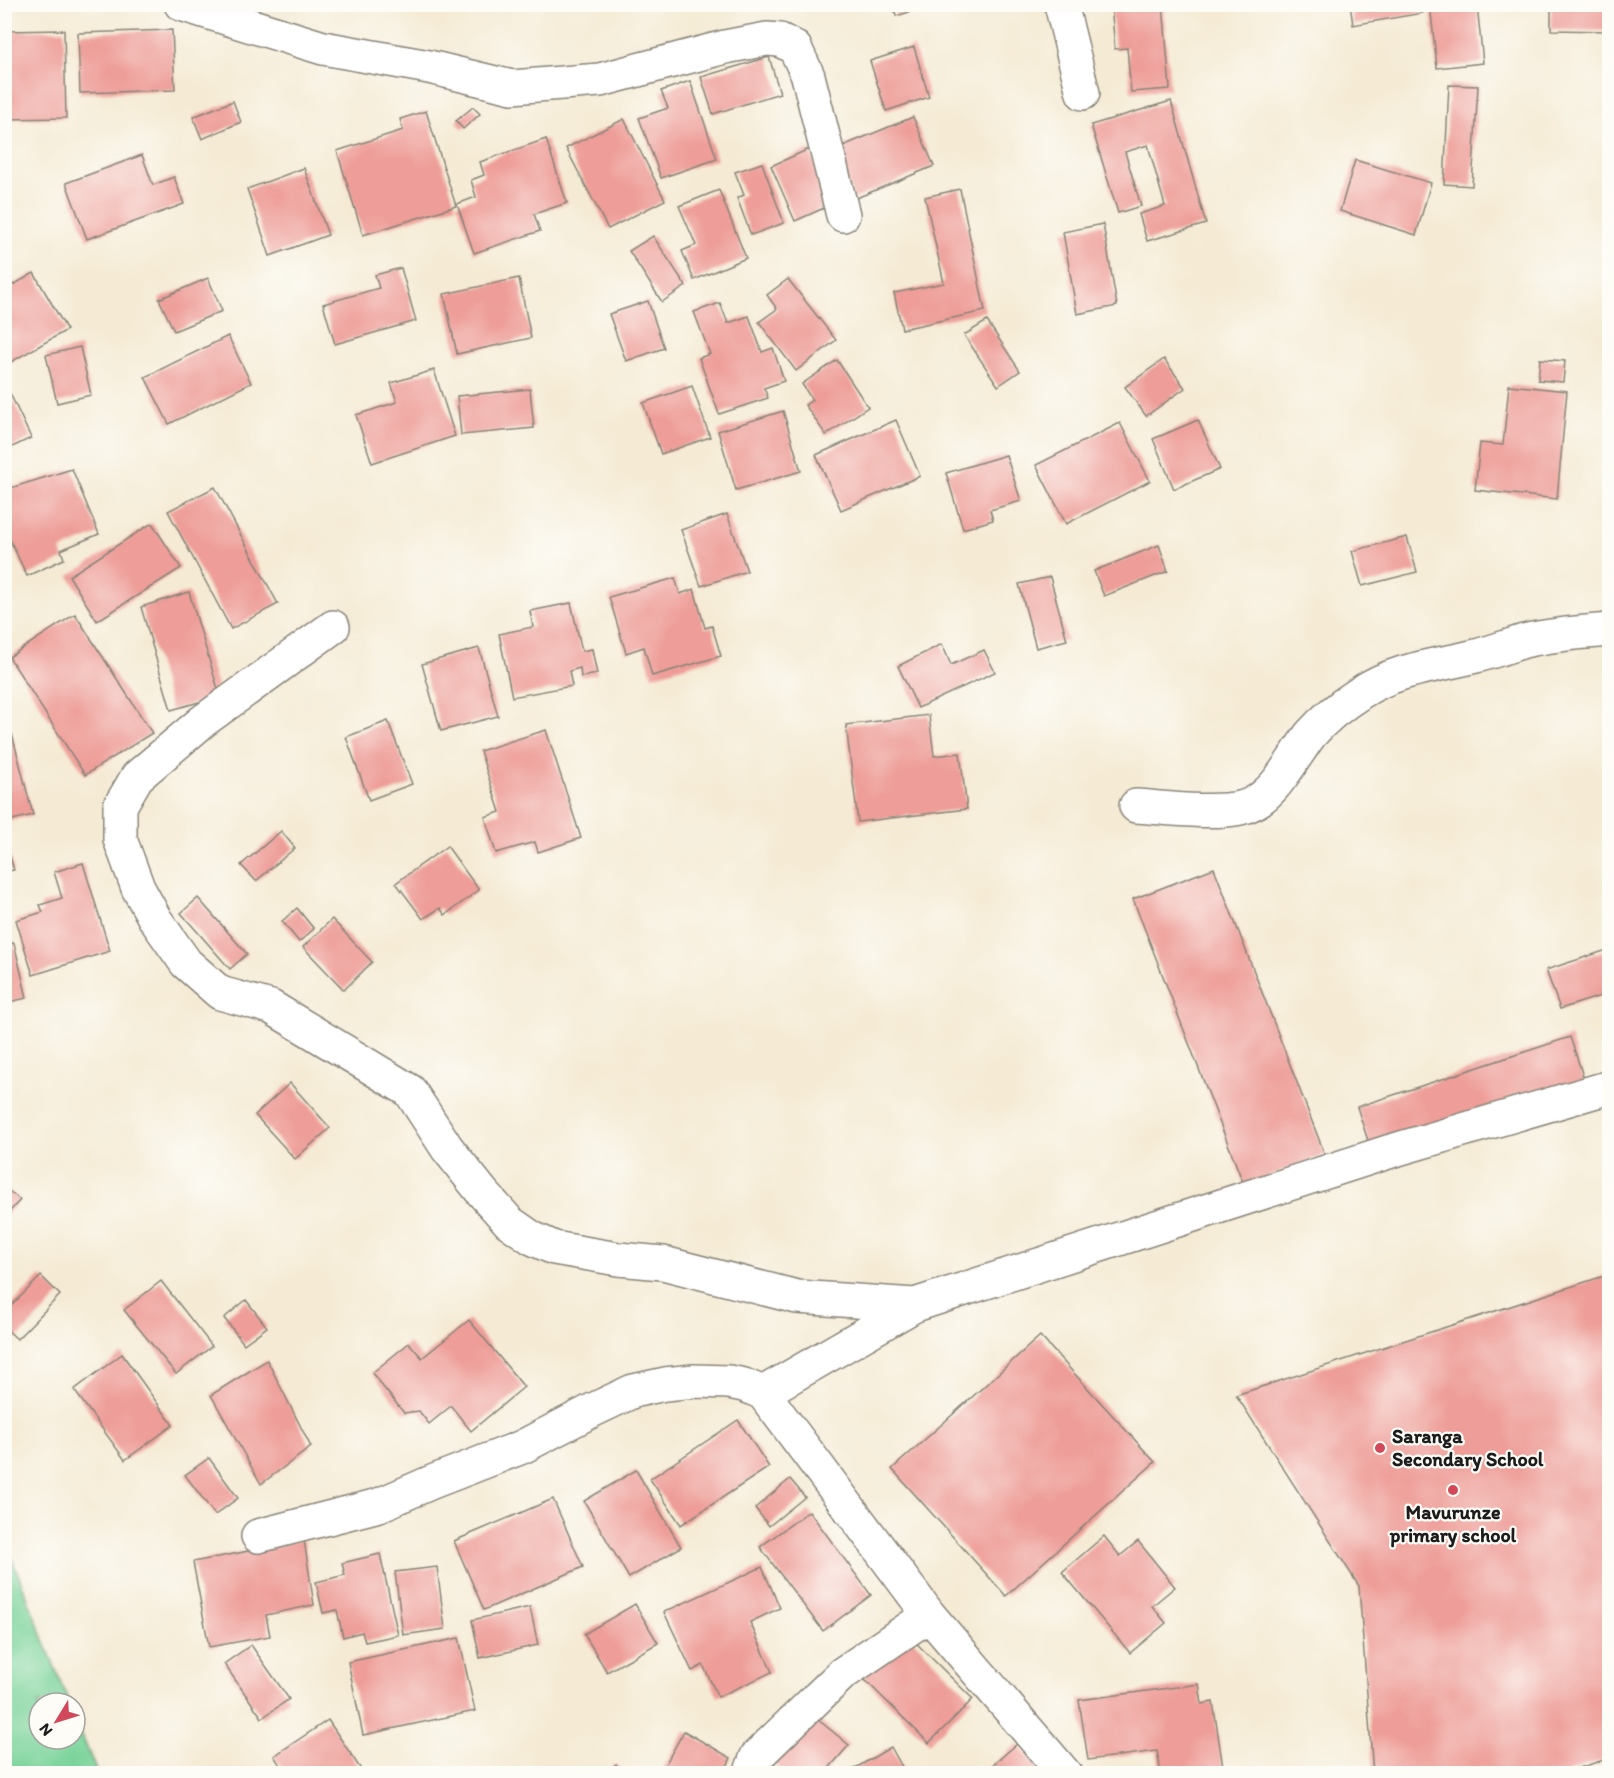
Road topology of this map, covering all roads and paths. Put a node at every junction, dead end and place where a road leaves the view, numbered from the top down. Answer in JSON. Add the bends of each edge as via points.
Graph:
{"nodes":[{"id":1,"x":182,"y":4,"type":"edge"},
{"id":2,"x":1061,"y":4,"type":"edge"},
{"id":3,"x":1083,"y":93,"type":"dead end"},
{"id":4,"x":843,"y":214,"type":"dead end"},
{"id":5,"x":333,"y":627,"type":"dead end"},
{"id":6,"x":1610,"y":630,"type":"edge"},
{"id":7,"x":1136,"y":806,"type":"dead end"},
{"id":8,"x":1610,"y":1087,"type":"edge"},
{"id":9,"x":915,"y":1305,"type":"junction"},
{"id":10,"x":763,"y":1393,"type":"junction"},
{"id":11,"x":258,"y":1536,"type":"dead end"},
{"id":12,"x":929,"y":1615,"type":"junction"},
{"id":13,"x":750,"y":1773,"type":"edge"},
{"id":14,"x":1065,"y":1773,"type":"edge"}],
"edges":[{"from":1,"to":4,"type":"street","via":[[323,48],[512,87],[600,80],[725,47],[780,40],[795,48],[808,76]]},
{"from":2,"to":3,"type":"street"},
{"from":5,"to":9,"type":"street","via":[[195,728],[137,777],[120,806],[120,839],[138,888],[154,919],[186,963],[220,993],[271,1007],[410,1090],[447,1148],[482,1192],[509,1222],[532,1238],[554,1248],[663,1263],[797,1297]]},
{"from":6,"to":7,"type":"street","via":[[1526,641],[1416,668],[1374,685],[1321,725],[1264,796],[1241,808]]},
{"from":8,"to":9,"type":"street","via":[[1391,1151]]},
{"from":9,"to":10,"type":"street"},
{"from":10,"to":11,"type":"street","via":[[744,1384],[694,1381],[633,1391],[522,1447],[379,1505]]},
{"from":10,"to":12,"type":"street"},
{"from":12,"to":13,"type":"street","via":[[842,1674],[758,1756]]},
{"from":12,"to":14,"type":"street"}]}
